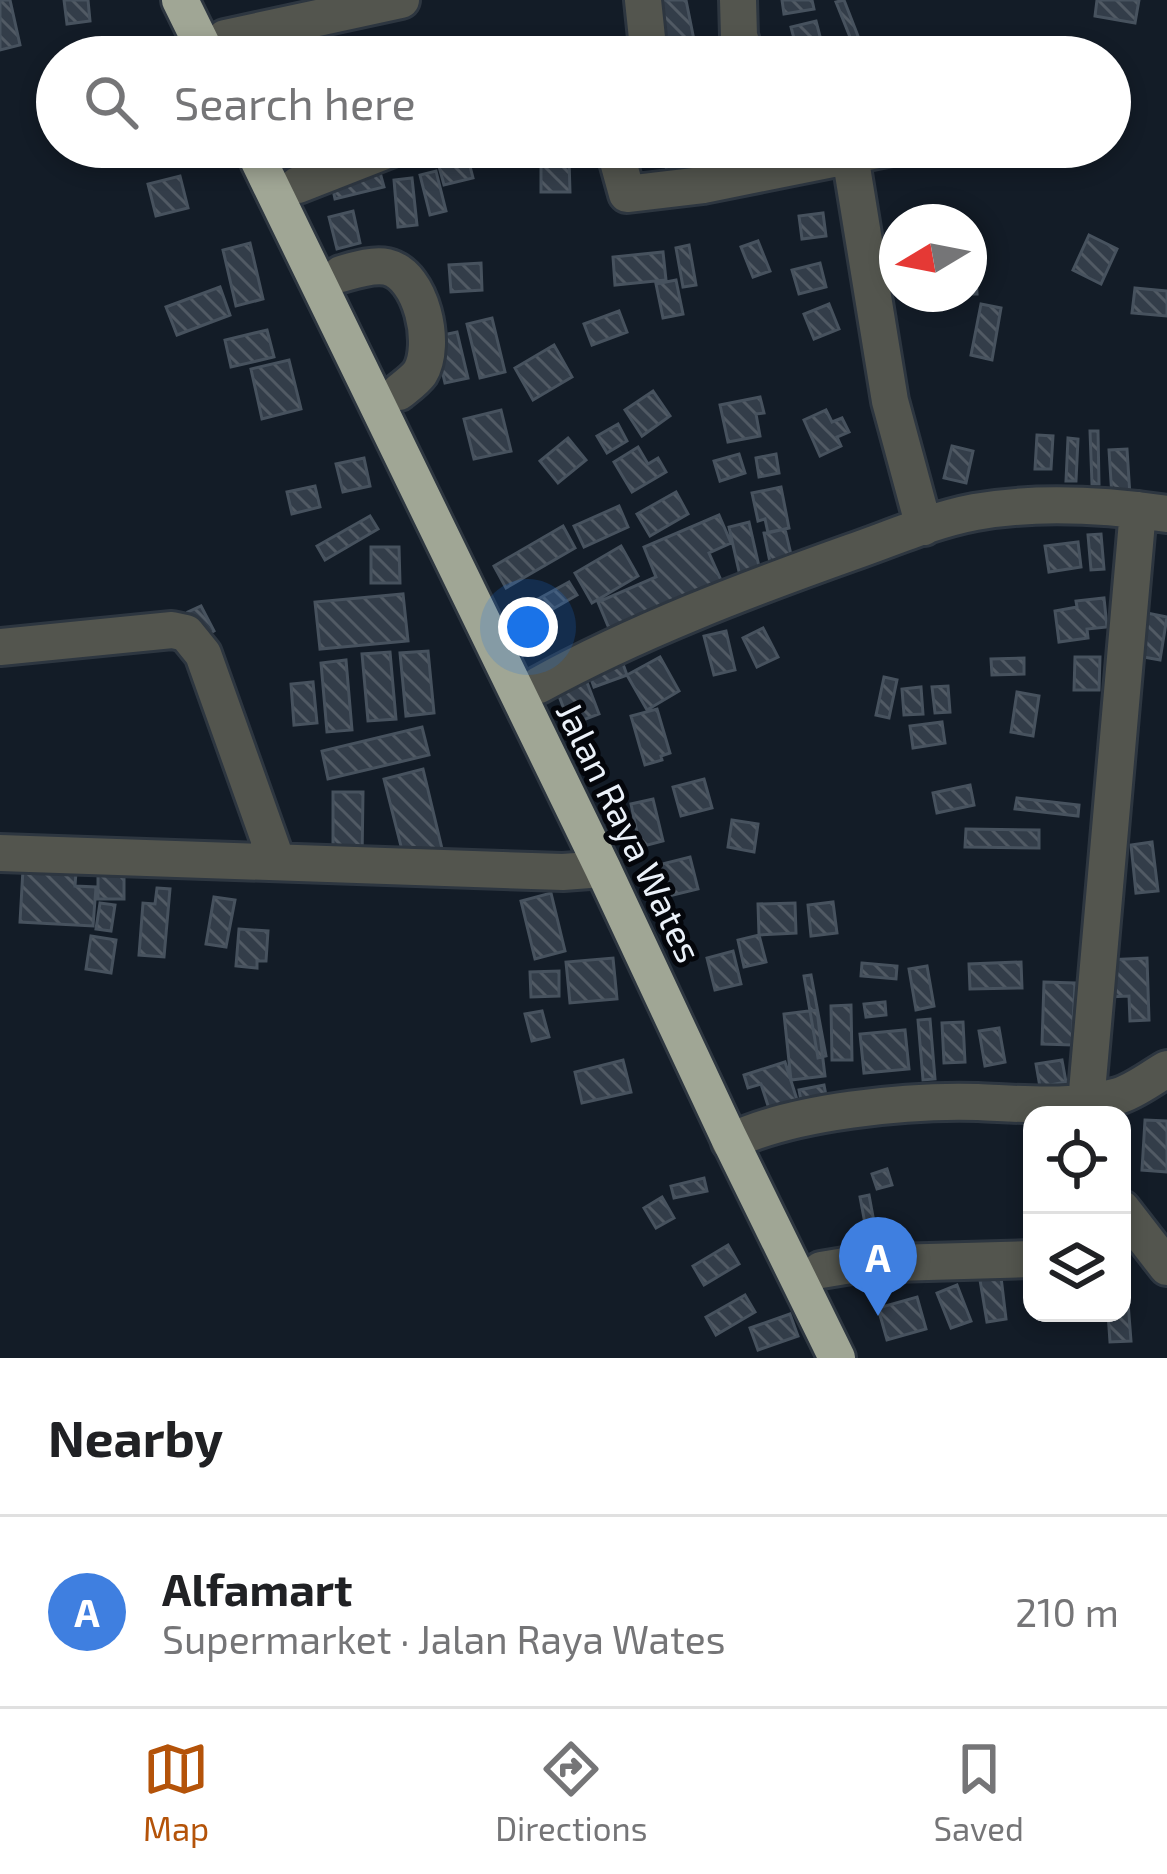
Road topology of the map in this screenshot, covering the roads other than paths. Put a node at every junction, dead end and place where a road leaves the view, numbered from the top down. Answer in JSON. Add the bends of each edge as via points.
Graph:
{"nodes":[{"id":1,"x":180,"y":0,"type":"edge"},
{"id":2,"x":207,"y":0,"type":"edge"},
{"id":3,"x":400,"y":0,"type":"edge"},
{"id":4,"x":643,"y":0,"type":"edge"},
{"id":5,"x":738,"y":0,"type":"edge"},
{"id":6,"x":210,"y":36,"type":"edge"},
{"id":7,"x":218,"y":36,"type":"edge"},
{"id":8,"x":274,"y":36,"type":"edge"},
{"id":9,"x":647,"y":36,"type":"edge"},
{"id":10,"x":739,"y":36,"type":"edge"},
{"id":11,"x":262,"y":168,"type":"edge"},
{"id":12,"x":290,"y":168,"type":"edge"},
{"id":13,"x":341,"y":168,"type":"edge"},
{"id":14,"x":620,"y":168,"type":"edge"},
{"id":15,"x":749,"y":168,"type":"edge"},
{"id":16,"x":852,"y":168,"type":"edge"},
{"id":17,"x":298,"y":185,"type":"junction"},
{"id":18,"x":341,"y":274,"type":"junction"},
{"id":19,"x":399,"y":392,"type":"junction"},
{"id":20,"x":1157,"y":504,"type":"edge"},
{"id":21,"x":924,"y":527,"type":"junction"},
{"id":22,"x":0,"y":647,"type":"edge"},
{"id":23,"x":539,"y":685,"type":"junction"},
{"id":24,"x":0,"y":853,"type":"edge"},
{"id":25,"x":277,"y":862,"type":"junction"},
{"id":26,"x":603,"y":868,"type":"junction"},
{"id":27,"x":1167,"y":1070,"type":"edge"},
{"id":28,"x":1086,"y":1103,"type":"junction"},
{"id":29,"x":1068,"y":1106,"type":"edge"},
{"id":30,"x":1023,"y":1108,"type":"edge"},
{"id":31,"x":741,"y":1136,"type":"junction"},
{"id":32,"x":1125,"y":1214,"type":"edge"},
{"id":33,"x":1023,"y":1259,"type":"edge"},
{"id":34,"x":1154,"y":1259,"type":"edge"},
{"id":35,"x":821,"y":1270,"type":"junction"},
{"id":36,"x":837,"y":1358,"type":"edge"},
{"id":37,"x":861,"y":1358,"type":"edge"}],
"edges":[{"from":1,"to":6,"type":"highway"},
{"from":2,"to":7,"type":"highway"},
{"from":3,"to":8,"type":"street"},
{"from":4,"to":9,"type":"street"},
{"from":5,"to":10,"type":"street"},
{"from":11,"to":26,"type":"highway","name":"Jalan Raya Wates"},
{"from":12,"to":17,"type":"highway","name":"Jalan Raya Wates"},
{"from":13,"to":17,"type":"street"},
{"from":14,"to":15,"type":"street","via":[[627,194],[703,185]]},
{"from":16,"to":21,"type":"street","via":[[890,401]]},
{"from":17,"to":18,"type":"highway","name":"Jalan Raya Wates"},
{"from":18,"to":19,"type":"highway","name":"Jalan Raya Wates"},
{"from":18,"to":19,"type":"street","via":[[384,266],[414,289],[427,353]]},
{"from":19,"to":23,"type":"highway","name":"Jalan Raya Wates"},
{"from":20,"to":21,"type":"street","via":[[1034,505]]},
{"from":20,"to":28,"type":"street"},
{"from":21,"to":23,"type":"street","via":[[761,584]]},
{"from":22,"to":25,"type":"street","via":[[185,633],[203,654]]},
{"from":23,"to":31,"type":"highway","name":"Jalan Raya Wates"},
{"from":24,"to":25,"type":"street"},
{"from":25,"to":26,"type":"street"},
{"from":26,"to":31,"type":"highway","name":"Jalan Raya Wates"},
{"from":27,"to":28,"type":"street","via":[[1124,1095]]},
{"from":28,"to":29,"type":"street"},
{"from":30,"to":31,"type":"street","via":[[907,1105]]},
{"from":31,"to":35,"type":"highway","name":"Jalan Raya Wates"},
{"from":31,"to":36,"type":"highway","name":"Jalan Raya Wates"},
{"from":32,"to":34,"type":"street"},
{"from":33,"to":35,"type":"street"},
{"from":35,"to":37,"type":"highway","name":"Jalan Raya Wates"}]}
